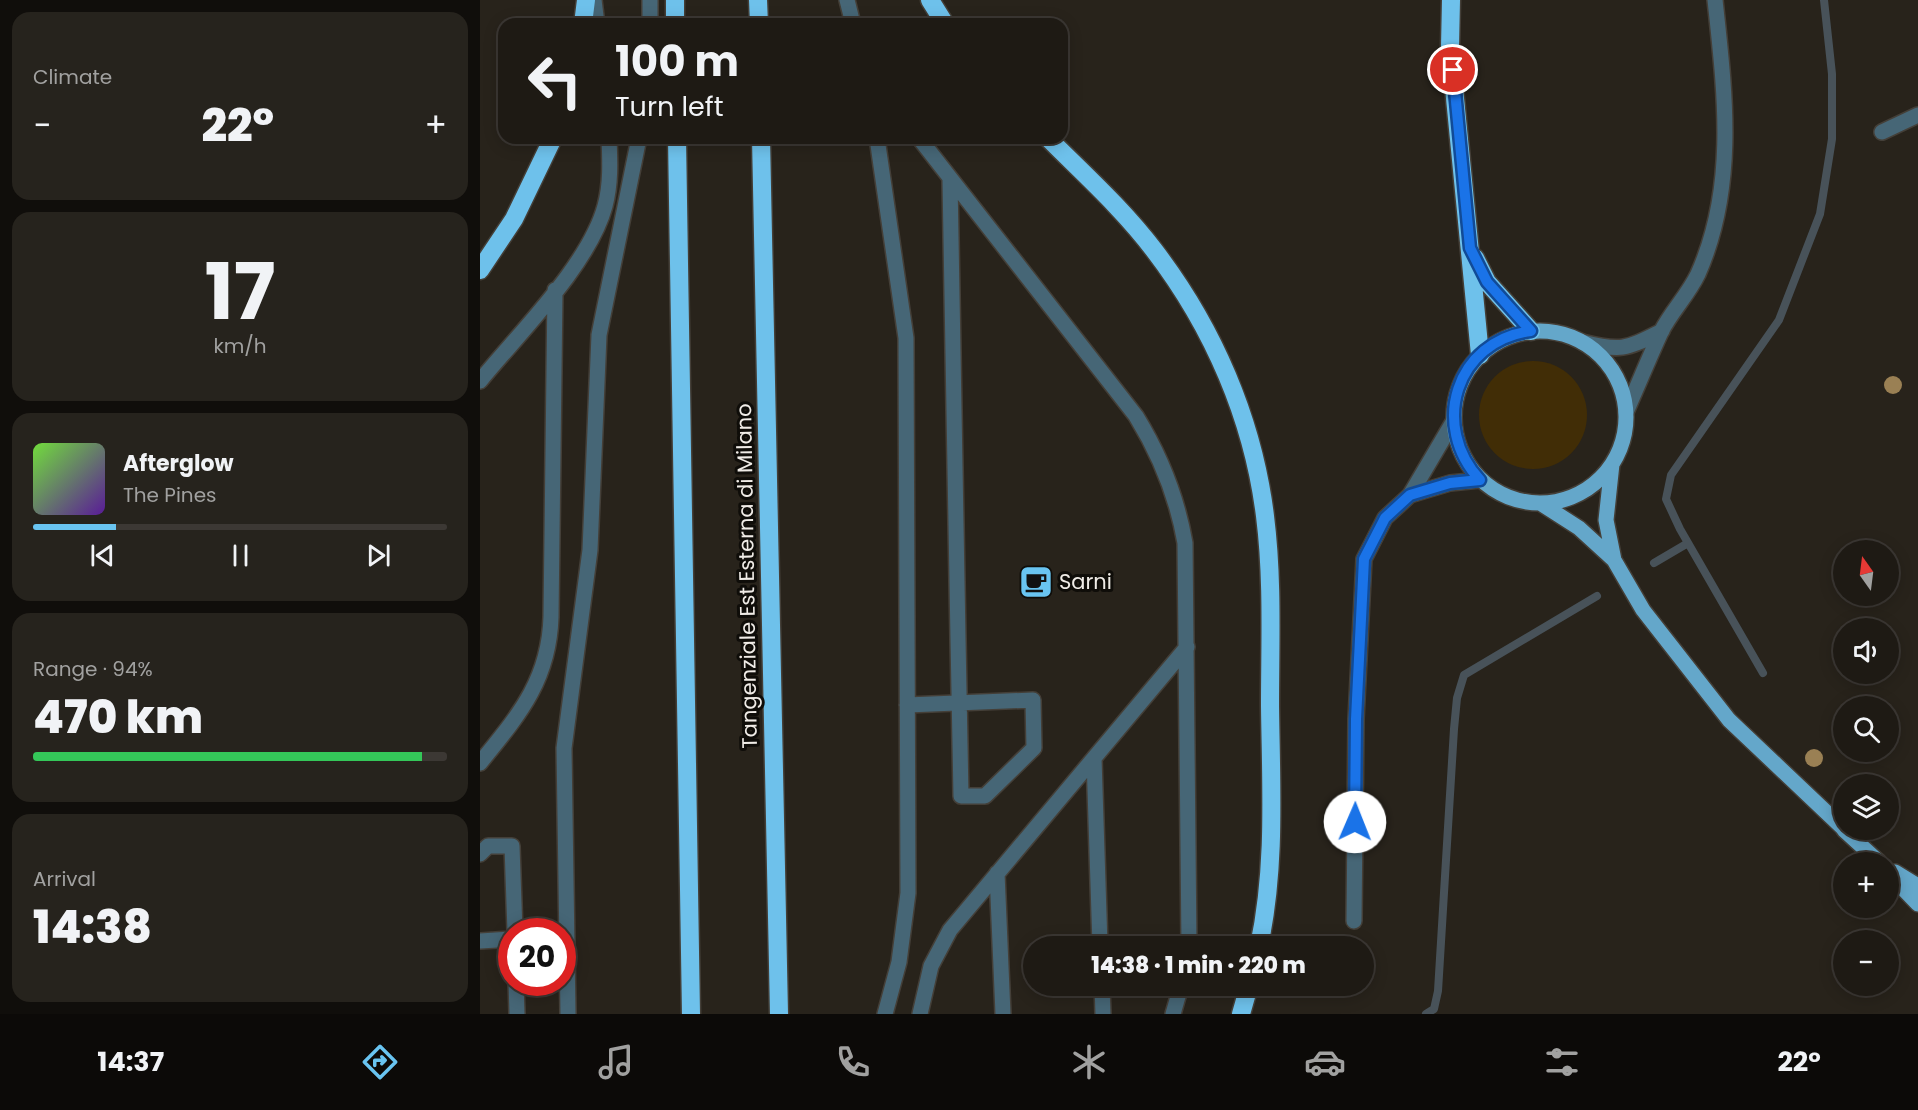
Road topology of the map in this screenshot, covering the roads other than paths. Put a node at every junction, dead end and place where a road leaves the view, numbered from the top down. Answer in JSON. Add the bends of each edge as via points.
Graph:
{"nodes":[{"id":1,"x":586,"y":0,"type":"edge"},
{"id":2,"x":594,"y":0,"type":"edge"},
{"id":3,"x":650,"y":0,"type":"edge"},
{"id":4,"x":675,"y":0,"type":"edge"},
{"id":5,"x":759,"y":0,"type":"edge"},
{"id":6,"x":847,"y":0,"type":"edge"},
{"id":7,"x":930,"y":0,"type":"edge"},
{"id":8,"x":1440,"y":0,"type":"edge"},
{"id":9,"x":1451,"y":0,"type":"edge"},
{"id":10,"x":1715,"y":0,"type":"edge"},
{"id":11,"x":584,"y":18,"type":"edge"},
{"id":12,"x":596,"y":18,"type":"edge"},
{"id":13,"x":650,"y":18,"type":"edge"},
{"id":14,"x":675,"y":18,"type":"edge"},
{"id":15,"x":759,"y":18,"type":"edge"},
{"id":16,"x":852,"y":18,"type":"edge"},
{"id":17,"x":941,"y":18,"type":"edge"},
{"id":18,"x":1450,"y":47,"type":"junction"},
{"id":19,"x":1918,"y":115,"type":"edge"},
{"id":20,"x":1882,"y":132,"type":"dead end"},
{"id":21,"x":550,"y":144,"type":"edge"},
{"id":22,"x":609,"y":144,"type":"edge"},
{"id":23,"x":638,"y":144,"type":"edge"},
{"id":24,"x":677,"y":144,"type":"edge"},
{"id":25,"x":761,"y":144,"type":"edge"},
{"id":26,"x":878,"y":144,"type":"edge"},
{"id":27,"x":923,"y":144,"type":"edge"},
{"id":28,"x":1054,"y":144,"type":"edge"},
{"id":29,"x":950,"y":180,"type":"junction"},
{"id":30,"x":627,"y":192,"type":"junction"},
{"id":31,"x":593,"y":238,"type":"junction"},
{"id":32,"x":1470,"y":248,"type":"junction"},
{"id":33,"x":480,"y":270,"type":"edge"},
{"id":34,"x":555,"y":290,"type":"junction"},
{"id":35,"x":1531,"y":331,"type":"junction"},
{"id":36,"x":1662,"y":331,"type":"junction"},
{"id":37,"x":1582,"y":342,"type":"junction"},
{"id":38,"x":1480,"y":355,"type":"junction"},
{"id":39,"x":480,"y":381,"type":"edge"},
{"id":40,"x":1626,"y":412,"type":"junction"},
{"id":41,"x":1453,"y":422,"type":"junction"},
{"id":42,"x":1612,"y":464,"type":"junction"},
{"id":43,"x":1480,"y":480,"type":"junction"},
{"id":44,"x":1410,"y":495,"type":"junction"},
{"id":45,"x":1540,"y":503,"type":"junction"},
{"id":46,"x":1614,"y":560,"type":"junction"},
{"id":47,"x":1187,"y":647,"type":"junction"},
{"id":48,"x":959,"y":703,"type":"junction"},
{"id":49,"x":907,"y":705,"type":"junction"},
{"id":50,"x":1094,"y":758,"type":"junction"},
{"id":51,"x":480,"y":763,"type":"edge"},
{"id":52,"x":1833,"y":819,"type":"edge"},
{"id":53,"x":1856,"y":840,"type":"edge"},
{"id":54,"x":1869,"y":852,"type":"edge"},
{"id":55,"x":480,"y":854,"type":"edge"},
{"id":56,"x":997,"y":873,"type":"junction"},
{"id":57,"x":1899,"y":874,"type":"edge"},
{"id":58,"x":1899,"y":884,"type":"edge"},
{"id":59,"x":1918,"y":886,"type":"edge"},
{"id":60,"x":1918,"y":904,"type":"edge"},
{"id":61,"x":515,"y":918,"type":"edge"},
{"id":62,"x":565,"y":918,"type":"edge"},
{"id":63,"x":1354,"y":921,"type":"dead end"},
{"id":64,"x":1100,"y":936,"type":"edge"},
{"id":65,"x":1189,"y":936,"type":"edge"},
{"id":66,"x":1260,"y":936,"type":"edge"},
{"id":67,"x":498,"y":939,"type":"edge"},
{"id":68,"x":480,"y":940,"type":"edge"},
{"id":69,"x":516,"y":996,"type":"edge"},
{"id":70,"x":567,"y":996,"type":"edge"},
{"id":71,"x":1102,"y":996,"type":"edge"},
{"id":72,"x":1178,"y":996,"type":"edge"},
{"id":73,"x":1246,"y":996,"type":"edge"},
{"id":74,"x":517,"y":1014,"type":"edge"},
{"id":75,"x":568,"y":1014,"type":"edge"},
{"id":76,"x":691,"y":1014,"type":"edge"},
{"id":77,"x":779,"y":1014,"type":"edge"},
{"id":78,"x":885,"y":1014,"type":"edge"},
{"id":79,"x":920,"y":1014,"type":"edge"},
{"id":80,"x":1003,"y":1014,"type":"edge"},
{"id":81,"x":1103,"y":1014,"type":"edge"},
{"id":82,"x":1173,"y":1014,"type":"edge"},
{"id":83,"x":1241,"y":1014,"type":"edge"}],
"edges":[{"from":1,"to":11,"type":"highway"},
{"from":2,"to":12,"type":"lane"},
{"from":3,"to":13,"type":"lane"},
{"from":4,"to":14,"type":"highway"},
{"from":5,"to":15,"type":"highway"},
{"from":6,"to":16,"type":"lane"},
{"from":7,"to":17,"type":"highway"},
{"from":8,"to":18,"type":"highway"},
{"from":9,"to":18,"type":"highway"},
{"from":10,"to":36,"type":"lane","via":[[1726,107],[1727,142],[1721,191],[1712,234],[1697,276]]},
{"from":18,"to":32,"type":"highway"},
{"from":19,"to":20,"type":"lane"},
{"from":21,"to":33,"type":"highway","via":[[514,219]]},
{"from":22,"to":31,"type":"lane","via":[[608,192]]},
{"from":23,"to":30,"type":"lane"},
{"from":24,"to":76,"type":"highway"},
{"from":25,"to":77,"type":"highway","name":"Tangenziale Est Esterna di Milano"},
{"from":26,"to":49,"type":"lane","via":[[906,339]]},
{"from":27,"to":29,"type":"lane"},
{"from":28,"to":66,"type":"highway","via":[[1140,233],[1189,300],[1227,374],[1253,453],[1265,515],[1269,590],[1271,863]]},
{"from":29,"to":47,"type":"lane","via":[[1150,439],[1174,496],[1185,543]]},
{"from":29,"to":48,"type":"lane"},
{"from":30,"to":31,"type":"lane"},
{"from":30,"to":62,"type":"lane","via":[[599,335],[590,550],[564,748]]},
{"from":31,"to":34,"type":"lane"},
{"from":32,"to":35,"type":"highway","via":[[1487,282]]},
{"from":32,"to":38,"type":"highway"},
{"from":34,"to":39,"type":"lane"},
{"from":34,"to":51,"type":"lane","via":[[548,647],[527,703]]},
{"from":35,"to":37,"type":"main road","via":[[1565,334]]},
{"from":35,"to":38,"type":"main road","via":[[1502,339]]},
{"from":36,"to":37,"type":"lane","via":[[1612,350]]},
{"from":36,"to":40,"type":"lane"},
{"from":37,"to":40,"type":"main road","via":[[1613,371]]},
{"from":38,"to":41,"type":"main road","via":[[1459,386]]},
{"from":40,"to":42,"type":"main road","via":[[1623,439]]},
{"from":41,"to":43,"type":"main road","via":[[1460,449]]},
{"from":41,"to":44,"type":"lane"},
{"from":42,"to":45,"type":"main road","via":[[1585,490],[1559,501]]},
{"from":42,"to":46,"type":"main road","via":[[1606,520]]},
{"from":43,"to":44,"type":"lane","via":[[1450,483]]},
{"from":43,"to":45,"type":"main road","via":[[1512,499]]},
{"from":44,"to":63,"type":"lane","via":[[1385,518],[1370,544],[1362,571]]},
{"from":45,"to":46,"type":"main road","via":[[1579,528]]},
{"from":46,"to":52,"type":"main road","via":[[1643,610],[1729,720]]},
{"from":47,"to":50,"type":"lane"},
{"from":47,"to":65,"type":"lane"},
{"from":48,"to":48,"type":"lane","via":[[1033,700],[1034,748],[985,796],[961,796]]},
{"from":48,"to":49,"type":"lane"},
{"from":49,"to":78,"type":"lane","via":[[908,893],[899,962]]},
{"from":50,"to":56,"type":"lane"},
{"from":50,"to":64,"type":"lane"},
{"from":53,"to":54,"type":"main road"},
{"from":55,"to":61,"type":"lane","via":[[488,846],[512,846]]},
{"from":56,"to":79,"type":"lane","via":[[940,947],[925,985]]},
{"from":56,"to":80,"type":"lane"},
{"from":57,"to":59,"type":"main road"},
{"from":58,"to":60,"type":"main road"},
{"from":67,"to":68,"type":"lane"},
{"from":69,"to":74,"type":"lane"},
{"from":70,"to":75,"type":"lane"},
{"from":71,"to":81,"type":"lane"},
{"from":72,"to":82,"type":"lane"},
{"from":73,"to":83,"type":"highway"}]}
